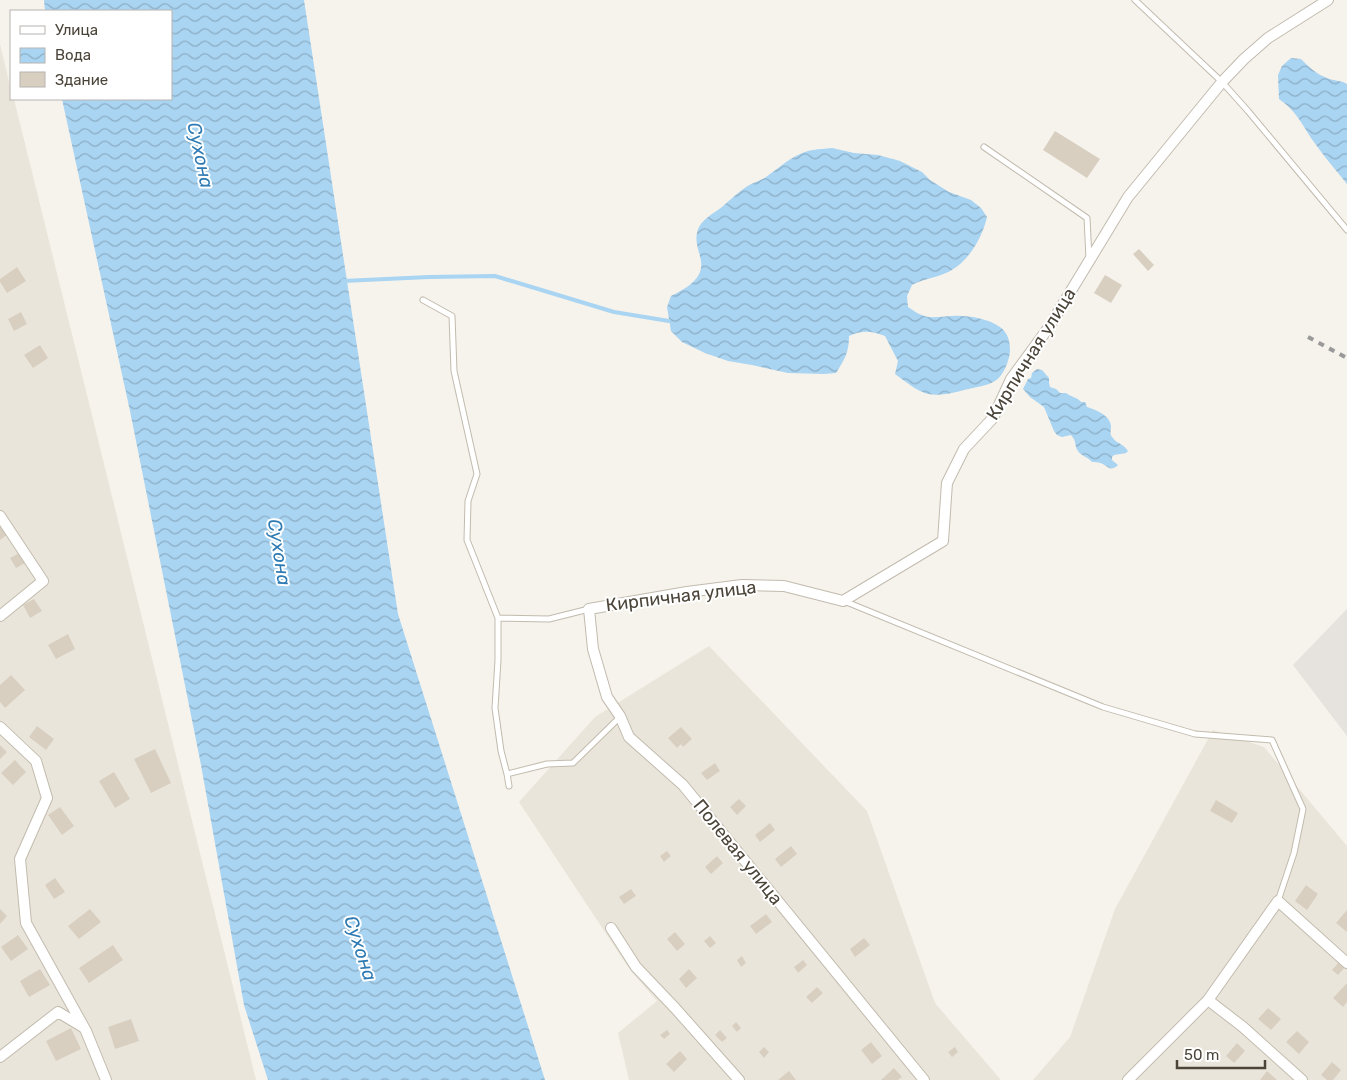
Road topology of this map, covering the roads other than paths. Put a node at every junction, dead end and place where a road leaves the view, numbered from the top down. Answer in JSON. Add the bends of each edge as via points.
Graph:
{"nodes":[{"id":1,"x":1135,"y":0,"type":"edge"},
{"id":2,"x":1328,"y":0,"type":"edge"},
{"id":3,"x":1222,"y":82,"type":"junction"},
{"id":4,"x":984,"y":146,"type":"dead end"},
{"id":5,"x":1347,"y":230,"type":"edge"},
{"id":6,"x":1089,"y":260,"type":"junction"},
{"id":7,"x":423,"y":300,"type":"dead end"},
{"id":8,"x":0,"y":516,"type":"edge"},
{"id":9,"x":843,"y":601,"type":"junction"},
{"id":10,"x":589,"y":609,"type":"junction"},
{"id":11,"x":0,"y":616,"type":"edge"},
{"id":12,"x":498,"y":618,"type":"junction"},
{"id":13,"x":620,"y":716,"type":"junction"},
{"id":14,"x":0,"y":727,"type":"edge"},
{"id":15,"x":507,"y":774,"type":"junction"},
{"id":16,"x":509,"y":786,"type":"dead end"},
{"id":17,"x":1278,"y":901,"type":"junction"},
{"id":18,"x":611,"y":928,"type":"dead end"},
{"id":19,"x":1347,"y":963,"type":"edge"},
{"id":20,"x":1208,"y":1000,"type":"junction"},
{"id":21,"x":84,"y":1027,"type":"junction"},
{"id":22,"x":0,"y":1057,"type":"edge"},
{"id":23,"x":106,"y":1080,"type":"edge"},
{"id":24,"x":739,"y":1080,"type":"edge"},
{"id":25,"x":924,"y":1080,"type":"edge"},
{"id":26,"x":1128,"y":1080,"type":"edge"},
{"id":27,"x":1302,"y":1080,"type":"edge"}],
"edges":[{"from":1,"to":3,"type":"lane"},
{"from":2,"to":3,"type":"street","name":"Кирпичная улица","via":[[1268,38]]},
{"from":3,"to":5,"type":"lane"},
{"from":3,"to":6,"type":"street","name":"Кирпичная улица","via":[[1128,197]]},
{"from":4,"to":6,"type":"lane","via":[[1087,218]]},
{"from":6,"to":9,"type":"street","name":"Кирпичная улица","via":[[1049,328],[1011,379],[993,418],[964,449],[947,483],[943,541]]},
{"from":7,"to":12,"type":"lane","via":[[452,316],[454,370],[477,474],[468,501],[467,540]]},
{"from":8,"to":11,"type":"street","via":[[43,581]]},
{"from":9,"to":10,"type":"street","name":"Кирпичная улица","via":[[784,586],[742,585]]},
{"from":9,"to":17,"type":"lane","via":[[1103,707],[1195,734],[1272,740],[1303,809],[1294,853]]},
{"from":10,"to":12,"type":"lane","via":[[549,619]]},
{"from":10,"to":13,"type":"street","name":"Полевая улица","via":[[593,649],[607,697]]},
{"from":12,"to":15,"type":"lane","via":[[495,708]]},
{"from":13,"to":15,"type":"lane","via":[[573,763],[547,764]]},
{"from":13,"to":25,"type":"street","name":"Полевая улица","via":[[629,737],[683,785]]},
{"from":14,"to":21,"type":"street","via":[[36,761],[48,798],[20,859],[26,923]]},
{"from":15,"to":16,"type":"lane"},
{"from":17,"to":19,"type":"street"},
{"from":17,"to":20,"type":"street"},
{"from":18,"to":24,"type":"street","via":[[636,967]]},
{"from":20,"to":26,"type":"street"},
{"from":20,"to":27,"type":"street"},
{"from":21,"to":22,"type":"street","via":[[58,1012]]},
{"from":21,"to":23,"type":"street"}]}
